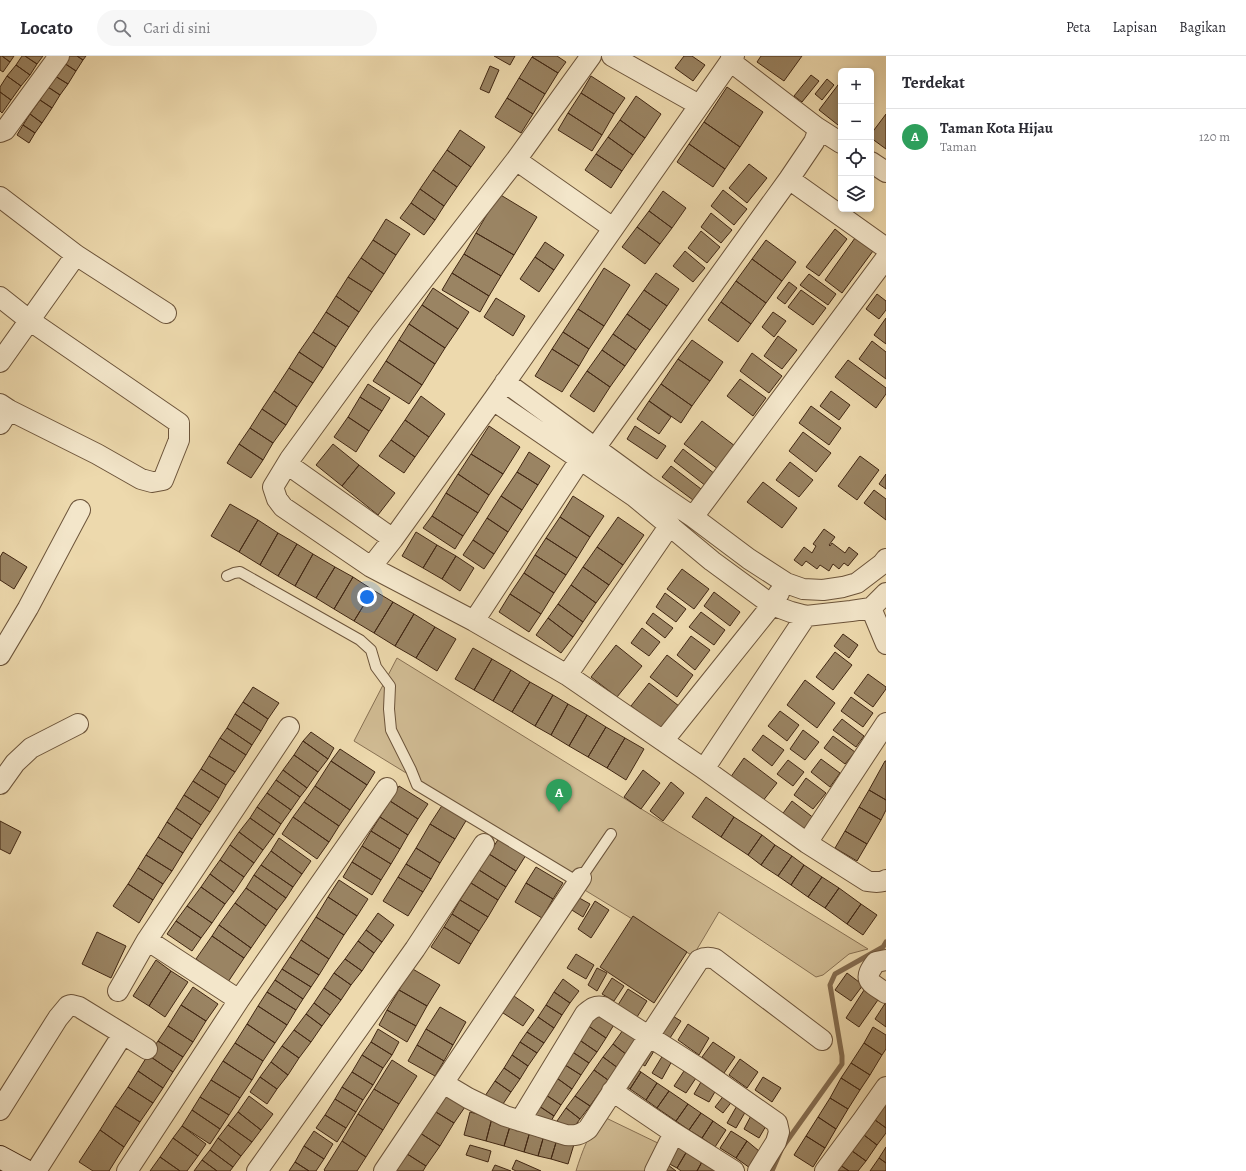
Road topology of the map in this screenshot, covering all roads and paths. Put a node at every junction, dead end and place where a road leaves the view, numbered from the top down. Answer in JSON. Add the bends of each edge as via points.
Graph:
{"nodes":[{"id":1,"x":59,"y":56,"type":"edge"},
{"id":2,"x":591,"y":56,"type":"edge"},
{"id":3,"x":612,"y":56,"type":"edge"},
{"id":4,"x":732,"y":59,"type":"edge"},
{"id":5,"x":699,"y":105,"type":"junction"},
{"id":6,"x":816,"y":127,"type":"junction"},
{"id":7,"x":0,"y":132,"type":"edge"},
{"id":8,"x":838,"y":141,"type":"edge"},
{"id":9,"x":516,"y":160,"type":"junction"},
{"id":10,"x":874,"y":164,"type":"edge"},
{"id":11,"x":886,"y":172,"type":"edge"},
{"id":12,"x":789,"y":179,"type":"junction"},
{"id":13,"x":0,"y":197,"type":"edge"},
{"id":14,"x":613,"y":228,"type":"junction"},
{"id":15,"x":886,"y":248,"type":"edge"},
{"id":16,"x":76,"y":255,"type":"junction"},
{"id":17,"x":886,"y":258,"type":"edge"},
{"id":18,"x":0,"y":297,"type":"edge"},
{"id":19,"x":166,"y":313,"type":"dead end"},
{"id":20,"x":29,"y":320,"type":"junction"},
{"id":21,"x":0,"y":362,"type":"edge"},
{"id":22,"x":505,"y":382,"type":"junction"},
{"id":23,"x":493,"y":400,"type":"junction"},
{"id":24,"x":3,"y":413,"type":"edge"},
{"id":25,"x":587,"y":454,"type":"junction"},
{"id":26,"x":287,"y":464,"type":"junction"},
{"id":27,"x":641,"y":491,"type":"junction"},
{"id":28,"x":80,"y":510,"type":"dead end"},
{"id":29,"x":693,"y":516,"type":"junction"},
{"id":30,"x":670,"y":525,"type":"junction"},
{"id":31,"x":393,"y":539,"type":"junction"},
{"id":32,"x":885,"y":564,"type":"edge"},
{"id":33,"x":371,"y":567,"type":"junction"},
{"id":34,"x":227,"y":576,"type":"dead end"},
{"id":35,"x":786,"y":583,"type":"junction"},
{"id":36,"x":886,"y":593,"type":"edge"},
{"id":37,"x":772,"y":605,"type":"junction"},
{"id":38,"x":871,"y":608,"type":"junction"},
{"id":39,"x":806,"y":616,"type":"junction"},
{"id":40,"x":474,"y":621,"type":"junction"},
{"id":41,"x":886,"y":644,"type":"edge"},
{"id":42,"x":0,"y":655,"type":"edge"},
{"id":43,"x":566,"y":675,"type":"junction"},
{"id":44,"x":886,"y":723,"type":"edge"},
{"id":45,"x":78,"y":724,"type":"dead end"},
{"id":46,"x":289,"y":727,"type":"dead end"},
{"id":47,"x":663,"y":741,"type":"junction"},
{"id":48,"x":704,"y":769,"type":"junction"},
{"id":49,"x":0,"y":784,"type":"edge"},
{"id":50,"x":387,"y":788,"type":"dead end"},
{"id":51,"x":610,"y":834,"type":"dead end"},
{"id":52,"x":807,"y":843,"type":"junction"},
{"id":53,"x":484,"y":844,"type":"dead end"},
{"id":54,"x":580,"y":880,"type":"junction"},
{"id":55,"x":886,"y":880,"type":"edge"},
{"id":56,"x":147,"y":940,"type":"junction"},
{"id":57,"x":886,"y":960,"type":"edge"},
{"id":58,"x":118,"y":991,"type":"dead end"},
{"id":59,"x":886,"y":993,"type":"edge"},
{"id":60,"x":239,"y":1000,"type":"junction"},
{"id":61,"x":123,"y":1034,"type":"junction"},
{"id":62,"x":648,"y":1036,"type":"junction"},
{"id":63,"x":822,"y":1040,"type":"dead end"},
{"id":64,"x":147,"y":1049,"type":"dead end"},
{"id":65,"x":443,"y":1083,"type":"junction"},
{"id":66,"x":886,"y":1087,"type":"edge"},
{"id":67,"x":612,"y":1091,"type":"junction"},
{"id":68,"x":0,"y":1110,"type":"edge"},
{"id":69,"x":520,"y":1121,"type":"junction"},
{"id":70,"x":674,"y":1133,"type":"junction"},
{"id":71,"x":0,"y":1157,"type":"edge"},
{"id":72,"x":26,"y":1171,"type":"edge"},
{"id":73,"x":36,"y":1171,"type":"edge"},
{"id":74,"x":127,"y":1171,"type":"edge"},
{"id":75,"x":257,"y":1171,"type":"edge"},
{"id":76,"x":384,"y":1171,"type":"edge"},
{"id":77,"x":655,"y":1171,"type":"edge"},
{"id":78,"x":734,"y":1171,"type":"edge"},
{"id":79,"x":758,"y":1171,"type":"edge"},
{"id":80,"x":825,"y":1171,"type":"edge"}],
"edges":[{"from":1,"to":7,"type":"street"},
{"from":2,"to":9,"type":"street"},
{"from":3,"to":5,"type":"street"},
{"from":4,"to":5,"type":"street"},
{"from":4,"to":6,"type":"street"},
{"from":5,"to":14,"type":"street"},
{"from":6,"to":8,"type":"street"},
{"from":6,"to":12,"type":"street","via":[[814,142]]},
{"from":9,"to":14,"type":"street"},
{"from":9,"to":26,"type":"street","via":[[381,334]]},
{"from":10,"to":11,"type":"street"},
{"from":12,"to":15,"type":"street"},
{"from":12,"to":25,"type":"street"},
{"from":13,"to":16,"type":"street"},
{"from":14,"to":22,"type":"street"},
{"from":16,"to":19,"type":"street"},
{"from":16,"to":20,"type":"street"},
{"from":17,"to":29,"type":"street"},
{"from":18,"to":20,"type":"street"},
{"from":20,"to":21,"type":"street"},
{"from":20,"to":24,"type":"street","via":[[179,423],[179,440],[163,480],[152,482],[141,479],[97,454]]},
{"from":22,"to":23,"type":"street"},
{"from":22,"to":25,"type":"street"},
{"from":23,"to":25,"type":"street"},
{"from":23,"to":31,"type":"street"},
{"from":25,"to":27,"type":"street"},
{"from":25,"to":40,"type":"street"},
{"from":26,"to":31,"type":"street"},
{"from":26,"to":33,"type":"street","via":[[272,487],[277,499],[284,507]]},
{"from":27,"to":29,"type":"street"},
{"from":27,"to":30,"type":"street"},
{"from":28,"to":42,"type":"street"},
{"from":29,"to":35,"type":"street","via":[[749,559]]},
{"from":30,"to":37,"type":"street","via":[[712,561]]},
{"from":30,"to":43,"type":"street"},
{"from":31,"to":33,"type":"street"},
{"from":32,"to":35,"type":"street","via":[[858,583],[843,587],[803,589]]},
{"from":33,"to":40,"type":"street"},
{"from":34,"to":54,"type":"lane","via":[[240,572],[366,645],[371,650],[376,667],[390,686],[390,730],[417,785]]},
{"from":35,"to":37,"type":"street"},
{"from":36,"to":38,"type":"street"},
{"from":37,"to":39,"type":"street"},
{"from":37,"to":47,"type":"street"},
{"from":38,"to":39,"type":"street"},
{"from":38,"to":41,"type":"street"},
{"from":39,"to":48,"type":"street"},
{"from":40,"to":43,"type":"street"},
{"from":43,"to":47,"type":"street"},
{"from":44,"to":52,"type":"street"},
{"from":45,"to":49,"type":"street","via":[[31,748],[15,763]]},
{"from":46,"to":56,"type":"street"},
{"from":47,"to":48,"type":"street"},
{"from":48,"to":52,"type":"street"},
{"from":50,"to":60,"type":"street"},
{"from":51,"to":54,"type":"lane"},
{"from":52,"to":55,"type":"street","via":[[867,880]]},
{"from":53,"to":75,"type":"street","via":[[415,949]]},
{"from":54,"to":65,"type":"street"},
{"from":56,"to":58,"type":"street"},
{"from":56,"to":60,"type":"street"},
{"from":57,"to":59,"type":"street","via":[[876,962],[868,974],[870,982]]},
{"from":60,"to":74,"type":"street"},
{"from":61,"to":64,"type":"street"},
{"from":61,"to":68,"type":"street","via":[[79,1007],[68,1006]]},
{"from":61,"to":73,"type":"street"},
{"from":62,"to":63,"type":"street","via":[[699,960],[709,957]]},
{"from":62,"to":67,"type":"street"},
{"from":62,"to":69,"type":"street","via":[[603,1007],[594,1007],[585,1014]]},
{"from":62,"to":79,"type":"street","via":[[777,1123],[779,1132],[776,1142]]},
{"from":65,"to":69,"type":"street","via":[[491,1110]]},
{"from":65,"to":76,"type":"street"},
{"from":66,"to":80,"type":"street"},
{"from":67,"to":69,"type":"street","via":[[588,1129],[582,1134],[566,1135]]},
{"from":67,"to":70,"type":"street"},
{"from":70,"to":77,"type":"street"},
{"from":70,"to":78,"type":"street"},
{"from":71,"to":72,"type":"street"}]}
